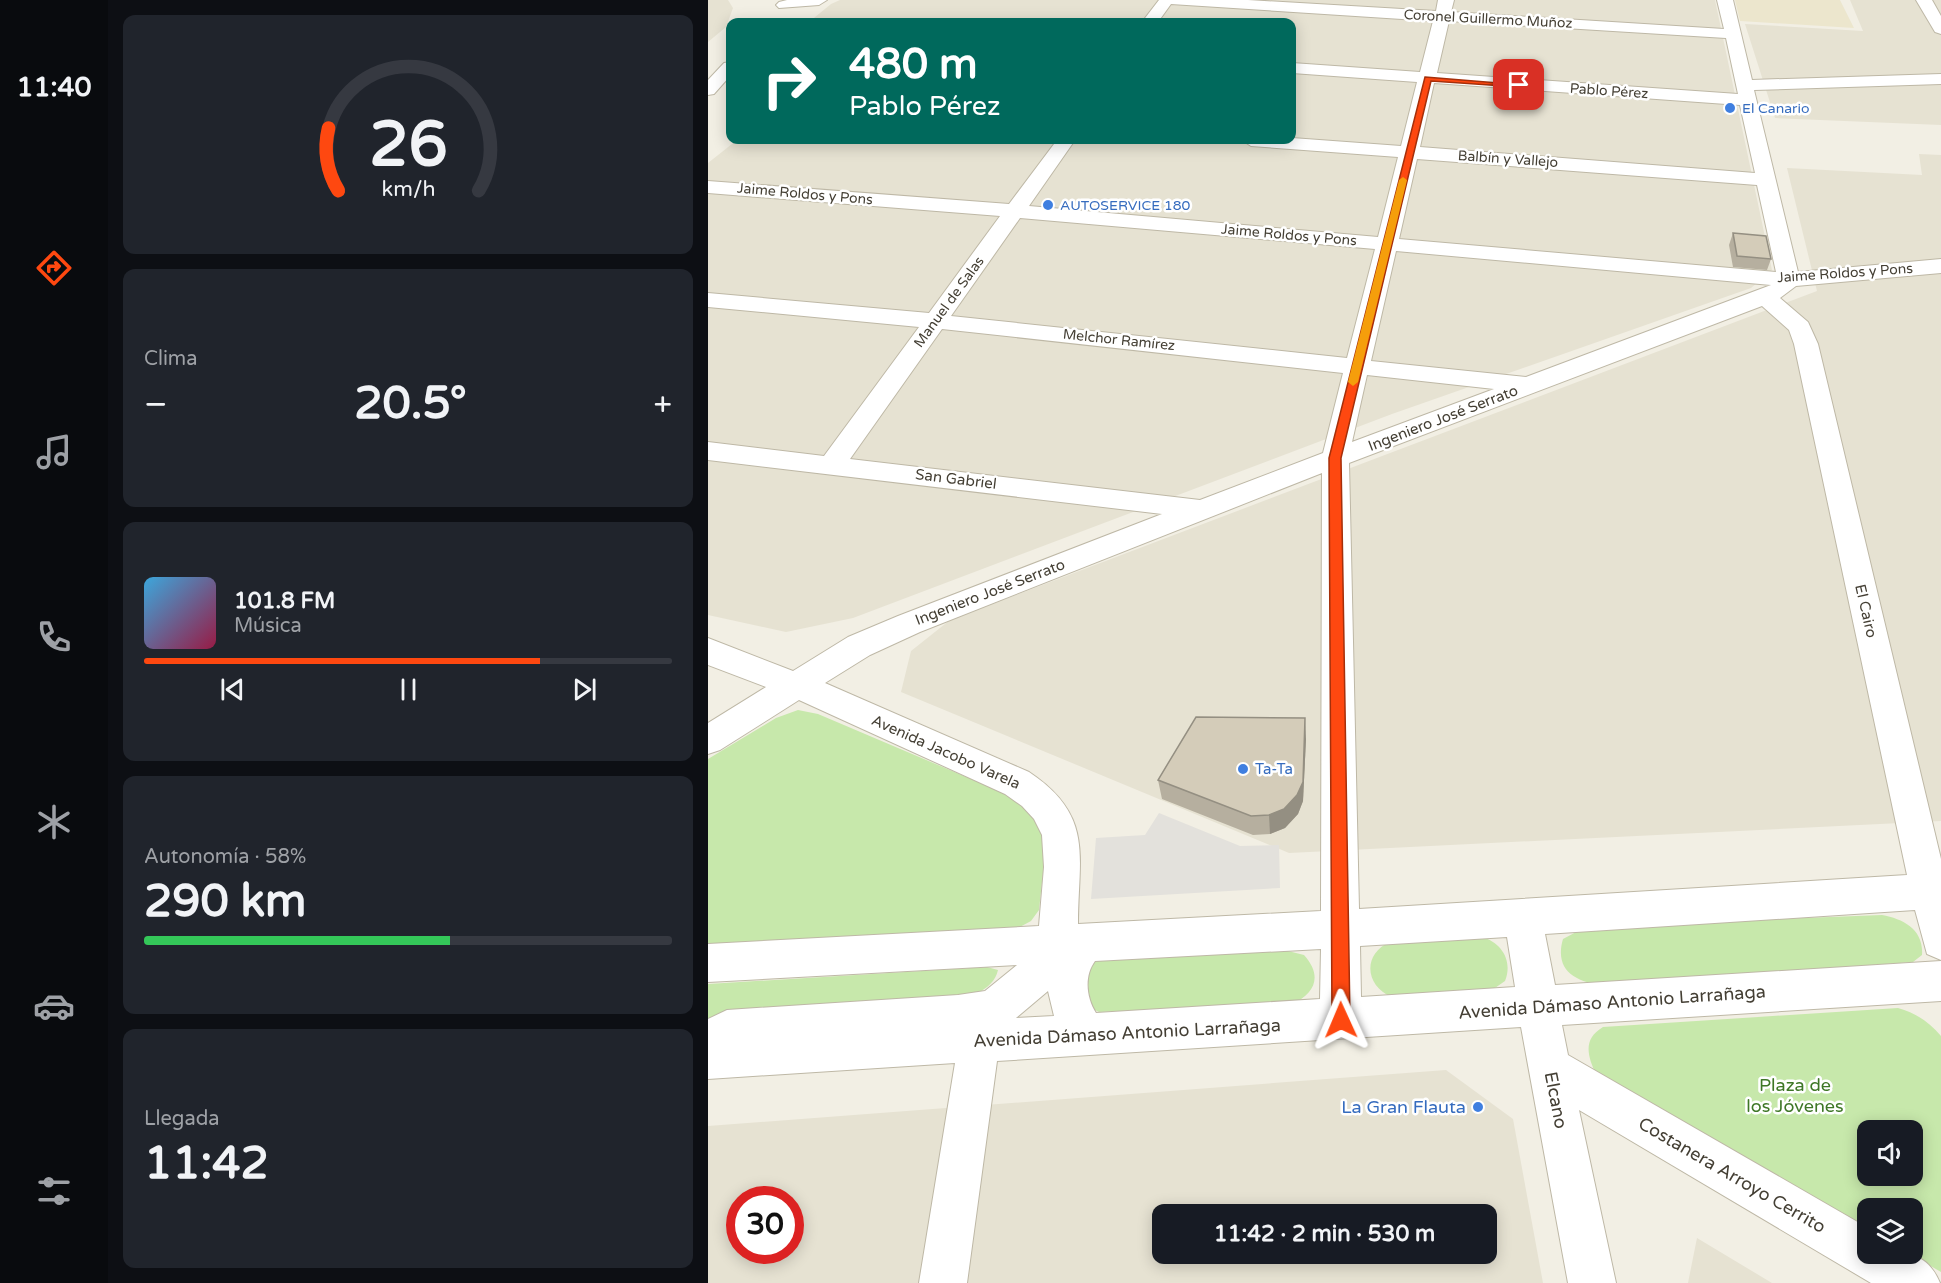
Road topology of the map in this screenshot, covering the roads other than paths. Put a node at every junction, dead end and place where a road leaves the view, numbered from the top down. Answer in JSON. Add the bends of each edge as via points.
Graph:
{"nodes":[{"id":1,"x":819,"y":0,"type":"edge"},
{"id":2,"x":1167,"y":0,"type":"edge"},
{"id":3,"x":1172,"y":0,"type":"edge"},
{"id":4,"x":1725,"y":0,"type":"edge"},
{"id":5,"x":1924,"y":0,"type":"edge"},
{"id":6,"x":783,"y":2,"type":"edge"},
{"id":7,"x":1444,"y":8,"type":"edge"},
{"id":8,"x":780,"y":18,"type":"edge"},
{"id":9,"x":1153,"y":18,"type":"edge"},
{"id":10,"x":1941,"y":29,"type":"edge"},
{"id":11,"x":1732,"y":34,"type":"junction"},
{"id":12,"x":1296,"y":68,"type":"edge"},
{"id":13,"x":726,"y":72,"type":"edge"},
{"id":14,"x":1428,"y":79,"type":"junction"},
{"id":15,"x":1941,"y":79,"type":"edge"},
{"id":16,"x":711,"y":91,"type":"edge"},
{"id":17,"x":1745,"y":92,"type":"junction"},
{"id":18,"x":1296,"y":143,"type":"edge"},
{"id":19,"x":1063,"y":144,"type":"edge"},
{"id":20,"x":1410,"y":152,"type":"junction"},
{"id":21,"x":1765,"y":180,"type":"junction"},
{"id":22,"x":708,"y":187,"type":"edge"},
{"id":23,"x":1015,"y":211,"type":"junction"},
{"id":24,"x":1388,"y":243,"type":"junction"},
{"id":25,"x":1941,"y":266,"type":"edge"},
{"id":26,"x":1777,"y":289,"type":"junction"},
{"id":27,"x":708,"y":300,"type":"edge"},
{"id":28,"x":935,"y":321,"type":"junction"},
{"id":29,"x":1357,"y":365,"type":"junction"},
{"id":30,"x":1530,"y":385,"type":"junction"},
{"id":31,"x":708,"y":451,"type":"edge"},
{"id":32,"x":1335,"y":458,"type":"junction"},
{"id":33,"x":832,"y":464,"type":"junction"},
{"id":34,"x":1203,"y":509,"type":"junction"},
{"id":35,"x":708,"y":650,"type":"edge"},
{"id":36,"x":797,"y":685,"type":"junction"},
{"id":37,"x":710,"y":730,"type":"edge"},
{"id":38,"x":1935,"y":892,"type":"edge"},
{"id":39,"x":1523,"y":917,"type":"junction"},
{"id":40,"x":1340,"y":929,"type":"junction"},
{"id":41,"x":1941,"y":941,"type":"edge"},
{"id":42,"x":1071,"y":944,"type":"junction"},
{"id":43,"x":708,"y":963,"type":"edge"},
{"id":44,"x":1941,"y":981,"type":"edge"},
{"id":45,"x":1538,"y":1008,"type":"junction"},
{"id":46,"x":1341,"y":1020,"type":"junction"},
{"id":47,"x":1086,"y":1036,"type":"junction"},
{"id":48,"x":708,"y":1042,"type":"edge"},
{"id":49,"x":979,"y":1042,"type":"junction"},
{"id":50,"x":708,"y":1058,"type":"edge"},
{"id":51,"x":1549,"y":1068,"type":"junction"},
{"id":52,"x":943,"y":1283,"type":"edge"},
{"id":53,"x":1592,"y":1283,"type":"edge"},
{"id":54,"x":1916,"y":1283,"type":"edge"}],
"edges":[{"from":1,"to":6,"type":"street"},
{"from":2,"to":9,"type":"street"},
{"from":3,"to":7,"type":"street","name":"Coronel Guillermo Muñoz"},
{"from":4,"to":11,"type":"street"},
{"from":5,"to":10,"type":"street"},
{"from":6,"to":8,"type":"street"},
{"from":7,"to":11,"type":"street","name":"Coronel Guillermo Muñoz"},
{"from":7,"to":14,"type":"street"},
{"from":11,"to":17,"type":"street"},
{"from":12,"to":14,"type":"street","name":"Pablo Pérez"},
{"from":13,"to":16,"type":"street"},
{"from":14,"to":17,"type":"street","name":"Pablo Pérez"},
{"from":14,"to":20,"type":"street"},
{"from":15,"to":17,"type":"street","name":"Pablo Pérez"},
{"from":17,"to":21,"type":"street"},
{"from":18,"to":20,"type":"street","name":"Balbín y Vallejo"},
{"from":19,"to":23,"type":"street","name":"Manuel de Salas"},
{"from":20,"to":21,"type":"street","name":"Balbín y Vallejo"},
{"from":20,"to":24,"type":"street"},
{"from":21,"to":26,"type":"street"},
{"from":22,"to":23,"type":"street","name":"Jaime Roldos y Pons"},
{"from":23,"to":24,"type":"street","name":"Jaime Roldos y Pons"},
{"from":23,"to":28,"type":"street","name":"Manuel de Salas"},
{"from":24,"to":26,"type":"street","name":"Jaime Roldos y Pons"},
{"from":24,"to":29,"type":"street"},
{"from":25,"to":26,"type":"street","name":"Jaime Roldos y Pons"},
{"from":26,"to":30,"type":"street","name":"Ingeniero José Serrato"},
{"from":26,"to":38,"type":"street","name":"El Cairo","via":[[1806,344]]},
{"from":27,"to":28,"type":"street","name":"Melchor Ramírez"},
{"from":28,"to":29,"type":"street","name":"Melchor Ramírez"},
{"from":28,"to":33,"type":"street","name":"Manuel de Salas"},
{"from":29,"to":30,"type":"street","name":"Melchor Ramírez"},
{"from":29,"to":32,"type":"street"},
{"from":30,"to":32,"type":"street","name":"Ingeniero José Serrato"},
{"from":31,"to":33,"type":"street","name":"San Gabriel"},
{"from":32,"to":34,"type":"street","name":"Ingeniero José Serrato"},
{"from":32,"to":40,"type":"street"},
{"from":33,"to":34,"type":"street","name":"San Gabriel"},
{"from":34,"to":36,"type":"street","name":"Ingeniero José Serrato","via":[[909,624],[859,646]]},
{"from":35,"to":36,"type":"street","name":"Avenida Jacobo Varela"},
{"from":36,"to":37,"type":"street","name":"Ingeniero José Serrato"},
{"from":36,"to":42,"type":"street","name":"Avenida Jacobo Varela","via":[[1038,795],[1052,811],[1061,832]]},
{"from":38,"to":39,"type":"street"},
{"from":38,"to":41,"type":"street","name":"El Cairo"},
{"from":39,"to":40,"type":"street"},
{"from":39,"to":45,"type":"street","name":"Elcano"},
{"from":40,"to":42,"type":"street"},
{"from":40,"to":46,"type":"street"},
{"from":42,"to":43,"type":"street"},
{"from":42,"to":47,"type":"street","name":"Avenida Jacobo Varela","via":[[1076,952],[1070,966],[1067,999]]},
{"from":42,"to":48,"type":"street","via":[[1011,997],[989,1010],[958,1016],[727,1031]]},
{"from":44,"to":45,"type":"street","name":"Avenida Dámaso Antonio Larrañaga"},
{"from":45,"to":46,"type":"street","name":"Avenida Dámaso Antonio Larrañaga"},
{"from":45,"to":51,"type":"street","name":"Elcano"},
{"from":46,"to":47,"type":"street","name":"Avenida Dámaso Antonio Larrañaga"},
{"from":47,"to":49,"type":"street","name":"Avenida Dámaso Antonio Larrañaga"},
{"from":49,"to":50,"type":"street","name":"Avenida Dámaso Antonio Larrañaga"},
{"from":49,"to":52,"type":"street"},
{"from":51,"to":53,"type":"street","name":"Elcano"},
{"from":51,"to":54,"type":"street","name":"Costanera Arroyo Cerrito"}]}
